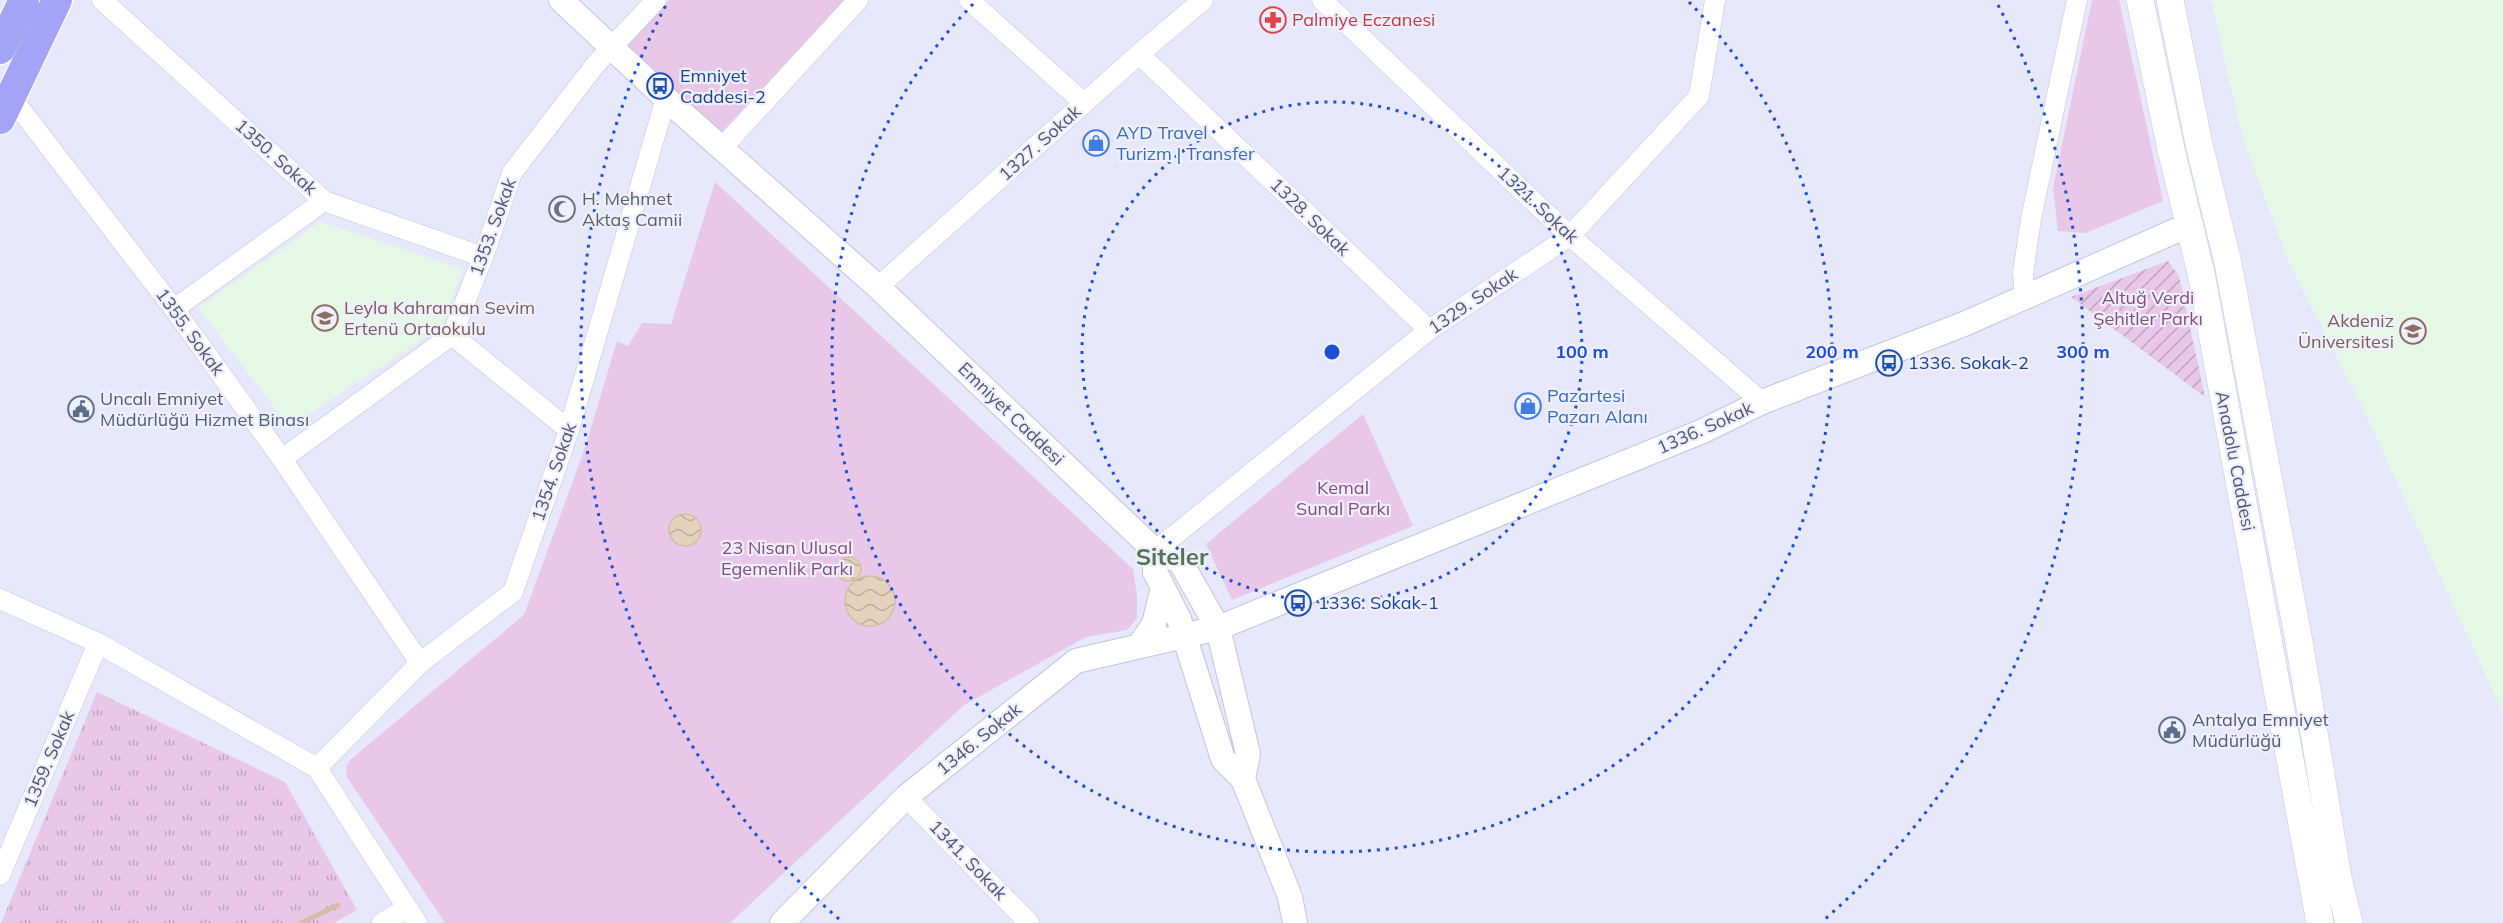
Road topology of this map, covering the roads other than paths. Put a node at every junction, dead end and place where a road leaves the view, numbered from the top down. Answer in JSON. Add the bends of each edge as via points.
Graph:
{"nodes":[{"id":1,"x":24,"y":0,"type":"edge"},
{"id":2,"x":57,"y":0,"type":"edge"},
{"id":3,"x":102,"y":0,"type":"edge"},
{"id":4,"x":561,"y":0,"type":"edge"},
{"id":5,"x":656,"y":0,"type":"edge"},
{"id":6,"x":858,"y":0,"type":"edge"},
{"id":7,"x":969,"y":0,"type":"edge"},
{"id":8,"x":1203,"y":0,"type":"edge"},
{"id":9,"x":1322,"y":0,"type":"edge"},
{"id":10,"x":1714,"y":0,"type":"edge"},
{"id":11,"x":2077,"y":0,"type":"edge"},
{"id":12,"x":2140,"y":0,"type":"edge"},
{"id":13,"x":2170,"y":0,"type":"edge"},
{"id":14,"x":612,"y":46,"type":"junction"},
{"id":15,"x":0,"y":49,"type":"edge"},
{"id":16,"x":1138,"y":54,"type":"junction"},
{"id":17,"x":666,"y":98,"type":"junction"},
{"id":18,"x":1084,"y":103,"type":"junction"},
{"id":19,"x":5,"y":108,"type":"edge"},
{"id":20,"x":722,"y":148,"type":"junction"},
{"id":21,"x":324,"y":201,"type":"junction"},
{"id":22,"x":2220,"y":222,"type":"junction"},
{"id":23,"x":2191,"y":229,"type":"junction"},
{"id":24,"x":1570,"y":236,"type":"junction"},
{"id":25,"x":483,"y":257,"type":"junction"},
{"id":26,"x":878,"y":287,"type":"junction"},
{"id":27,"x":2025,"y":298,"type":"junction"},
{"id":28,"x":174,"y":309,"type":"junction"},
{"id":29,"x":1429,"y":330,"type":"junction"},
{"id":30,"x":452,"y":335,"type":"junction"},
{"id":31,"x":1762,"y":402,"type":"junction"},
{"id":32,"x":569,"y":430,"type":"junction"},
{"id":33,"x":282,"y":459,"type":"junction"},
{"id":34,"x":1155,"y":551,"type":"junction"},
{"id":35,"x":1163,"y":587,"type":"junction"},
{"id":36,"x":0,"y":599,"type":"edge"},
{"id":37,"x":1218,"y":628,"type":"junction"},
{"id":38,"x":1184,"y":636,"type":"junction"},
{"id":39,"x":98,"y":643,"type":"junction"},
{"id":40,"x":1139,"y":646,"type":"junction"},
{"id":41,"x":420,"y":663,"type":"junction"},
{"id":42,"x":317,"y":768,"type":"junction"},
{"id":43,"x":1243,"y":778,"type":"junction"},
{"id":44,"x":906,"y":797,"type":"junction"},
{"id":45,"x":8,"y":833,"type":"edge"},
{"id":46,"x":0,"y":875,"type":"edge"},
{"id":47,"x":411,"y":916,"type":"edge"},
{"id":48,"x":381,"y":923,"type":"edge"},
{"id":49,"x":782,"y":923,"type":"edge"},
{"id":50,"x":1029,"y":923,"type":"edge"},
{"id":51,"x":1295,"y":923,"type":"edge"},
{"id":52,"x":2320,"y":923,"type":"edge"},
{"id":53,"x":2349,"y":923,"type":"edge"}],
"edges":[{"from":1,"to":15,"type":"main road"},
{"from":2,"to":19,"type":"main road"},
{"from":3,"to":21,"type":"street","name":"1350. Sokak"},
{"from":4,"to":14,"type":"street","name":"Emniyet Caddesi"},
{"from":5,"to":14,"type":"street","name":"1353. Sokak"},
{"from":6,"to":20,"type":"street"},
{"from":7,"to":18,"type":"street"},
{"from":8,"to":16,"type":"street","name":"1327. Sokak"},
{"from":9,"to":24,"type":"street","name":"1321. Sokak"},
{"from":10,"to":24,"type":"street","name":"1329. Sokak","via":[[1699,96]]},
{"from":11,"to":27,"type":"street","via":[[2031,219],[2023,273]]},
{"from":12,"to":23,"type":"main road","name":"Anadolu Caddesi"},
{"from":13,"to":22,"type":"main road","name":"Anadolu Caddesi","via":[[2199,144]]},
{"from":14,"to":17,"type":"street","name":"Emniyet Caddesi"},
{"from":14,"to":25,"type":"street","name":"1353. Sokak","via":[[512,173]]},
{"from":16,"to":18,"type":"street","name":"1327. Sokak"},
{"from":16,"to":29,"type":"street","name":"1328. Sokak"},
{"from":17,"to":20,"type":"street","name":"Emniyet Caddesi"},
{"from":17,"to":32,"type":"street","name":"1354. Sokak"},
{"from":18,"to":26,"type":"street","name":"1327. Sokak"},
{"from":19,"to":28,"type":"street","name":"1355. Sokak"},
{"from":20,"to":26,"type":"street","name":"Emniyet Caddesi"},
{"from":21,"to":25,"type":"street","name":"1350. Sokak"},
{"from":21,"to":28,"type":"street"},
{"from":22,"to":23,"type":"street"},
{"from":22,"to":53,"type":"main road","name":"Anadolu Caddesi"},
{"from":23,"to":27,"type":"street","name":"1336. Sokak","via":[[2175,231]]},
{"from":23,"to":52,"type":"main road","name":"Anadolu Caddesi"},
{"from":24,"to":29,"type":"street","name":"1329. Sokak"},
{"from":24,"to":31,"type":"street","name":"1321. Sokak"},
{"from":25,"to":30,"type":"street","name":"1353. Sokak"},
{"from":26,"to":34,"type":"street","name":"Emniyet Caddesi"},
{"from":27,"to":31,"type":"street","name":"1336. Sokak"},
{"from":28,"to":33,"type":"street","name":"1355. Sokak"},
{"from":29,"to":34,"type":"street","name":"1329. Sokak"},
{"from":30,"to":32,"type":"street"},
{"from":30,"to":33,"type":"street"},
{"from":31,"to":37,"type":"street","name":"1336. Sokak","via":[[1703,430]]},
{"from":32,"to":41,"type":"street","name":"1354. Sokak","via":[[513,592]]},
{"from":33,"to":41,"type":"street","name":"1355. Sokak"},
{"from":34,"to":35,"type":"street","via":[[1155,572]]},
{"from":34,"to":37,"type":"street","name":"Emniyet Caddesi","via":[[1180,561]]},
{"from":35,"to":38,"type":"street"},
{"from":35,"to":40,"type":"street","via":[[1154,624]]},
{"from":36,"to":39,"type":"street"},
{"from":37,"to":38,"type":"street","name":"1346. Sokak"},
{"from":37,"to":43,"type":"street","name":"Emniyet Caddesi","via":[[1248,754]]},
{"from":38,"to":40,"type":"street","name":"1346. Sokak"},
{"from":38,"to":43,"type":"street","via":[[1223,759]]},
{"from":39,"to":42,"type":"street"},
{"from":39,"to":45,"type":"street","name":"1359. Sokak"},
{"from":40,"to":44,"type":"street","name":"1346. Sokak","via":[[1076,661]]},
{"from":41,"to":42,"type":"street","name":"1354. Sokak"},
{"from":42,"to":47,"type":"street"},
{"from":43,"to":51,"type":"street","name":"Emniyet Caddesi","via":[[1290,897]]},
{"from":44,"to":49,"type":"street","name":"1346. Sokak"},
{"from":44,"to":50,"type":"street","name":"1341. Sokak"},
{"from":45,"to":46,"type":"street","name":"1359. Sokak"},
{"from":47,"to":48,"type":"street"}]}
